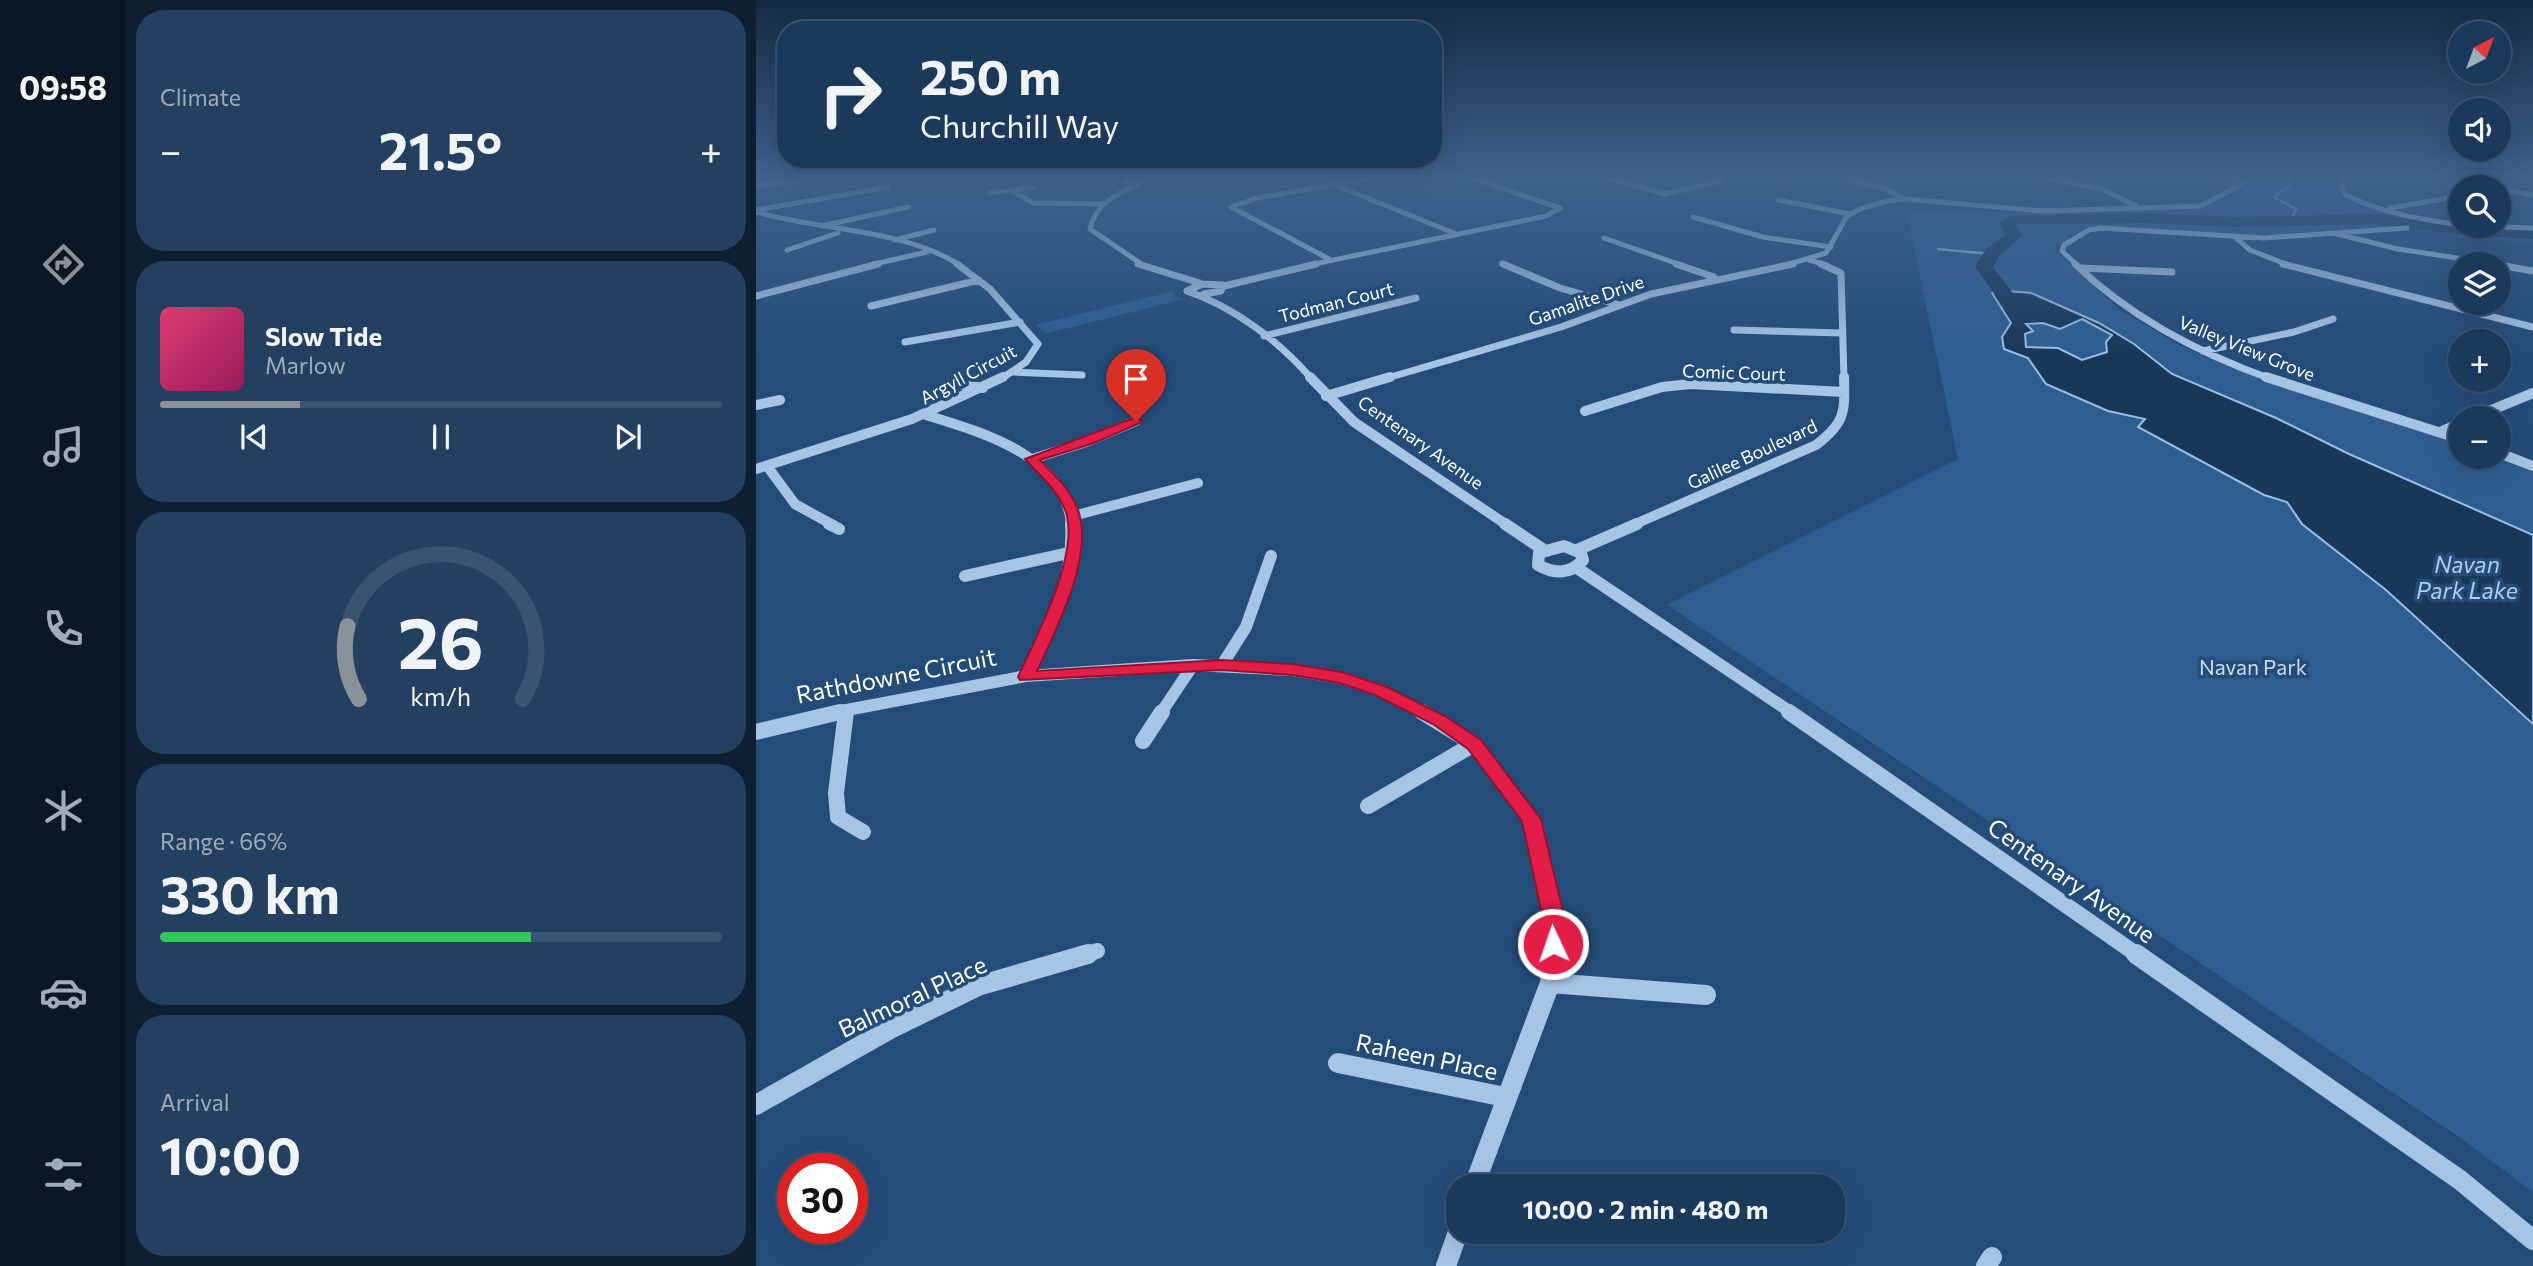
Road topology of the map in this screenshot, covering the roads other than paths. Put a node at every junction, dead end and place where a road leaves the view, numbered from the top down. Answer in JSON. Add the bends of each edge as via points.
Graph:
{"nodes":[{"id":1,"x":833,"y":235,"type":"edge"},
{"id":2,"x":862,"y":235,"type":"edge"},
{"id":3,"x":913,"y":235,"type":"edge"},
{"id":4,"x":1099,"y":235,"type":"edge"},
{"id":5,"x":1282,"y":235,"type":"edge"},
{"id":6,"x":1446,"y":235,"type":"edge"},
{"id":7,"x":1756,"y":235,"type":"edge"},
{"id":8,"x":1836,"y":235,"type":"edge"},
{"id":9,"x":2081,"y":235,"type":"edge"},
{"id":10,"x":2209,"y":235,"type":"edge"},
{"id":11,"x":2303,"y":235,"type":"edge"},
{"id":12,"x":2341,"y":235,"type":"edge"},
{"id":13,"x":1604,"y":237,"type":"dead end"},
{"id":14,"x":2235,"y":237,"type":"junction"},
{"id":15,"x":893,"y":240,"type":"junction"},
{"id":16,"x":1831,"y":247,"type":"junction"},
{"id":17,"x":788,"y":250,"type":"dead end"},
{"id":18,"x":931,"y":251,"type":"junction"},
{"id":19,"x":2448,"y":256,"type":"edge"},
{"id":20,"x":1331,"y":260,"type":"junction"},
{"id":21,"x":1809,"y":260,"type":"junction"},
{"id":22,"x":1502,"y":263,"type":"dead end"},
{"id":23,"x":2511,"y":267,"type":"edge"},
{"id":24,"x":2081,"y":268,"type":"junction"},
{"id":25,"x":2533,"y":271,"type":"edge"},
{"id":26,"x":2172,"y":272,"type":"dead end"},
{"id":27,"x":1715,"y":277,"type":"junction"},
{"id":28,"x":1177,"y":278,"type":"junction"},
{"id":29,"x":979,"y":280,"type":"junction"},
{"id":30,"x":1202,"y":284,"type":"junction"},
{"id":31,"x":1190,"y":287,"type":"junction"},
{"id":32,"x":1221,"y":287,"type":"junction"},
{"id":33,"x":1204,"y":295,"type":"junction"},
{"id":34,"x":756,"y":296,"type":"edge"},
{"id":35,"x":1416,"y":298,"type":"dead end"},
{"id":36,"x":1219,"y":302,"type":"junction"},
{"id":37,"x":1619,"y":304,"type":"junction"},
{"id":38,"x":871,"y":306,"type":"dead end"},
{"id":39,"x":2333,"y":319,"type":"dead end"},
{"id":40,"x":1020,"y":322,"type":"junction"},
{"id":41,"x":2533,"y":327,"type":"edge"},
{"id":42,"x":1734,"y":330,"type":"dead end"},
{"id":43,"x":1842,"y":332,"type":"junction"},
{"id":44,"x":1264,"y":336,"type":"junction"},
{"id":45,"x":905,"y":342,"type":"dead end"},
{"id":46,"x":2203,"y":351,"type":"junction"},
{"id":47,"x":1013,"y":372,"type":"junction"},
{"id":48,"x":1082,"y":375,"type":"dead end"},
{"id":49,"x":952,"y":383,"type":"dead end"},
{"id":50,"x":983,"y":388,"type":"junction"},
{"id":51,"x":1844,"y":392,"type":"junction"},
{"id":52,"x":2533,"y":393,"type":"edge"},
{"id":53,"x":1326,"y":396,"type":"junction"},
{"id":54,"x":780,"y":400,"type":"dead end"},
{"id":55,"x":756,"y":405,"type":"edge"},
{"id":56,"x":2501,"y":406,"type":"edge"},
{"id":57,"x":1586,"y":411,"type":"dead end"},
{"id":58,"x":926,"y":415,"type":"junction"},
{"id":59,"x":1136,"y":421,"type":"dead end"},
{"id":60,"x":2448,"y":428,"type":"edge"},
{"id":61,"x":2440,"y":432,"type":"junction"},
{"id":62,"x":2448,"y":435,"type":"edge"},
{"id":63,"x":2511,"y":458,"type":"edge"},
{"id":64,"x":1032,"y":459,"type":"junction"},
{"id":65,"x":2533,"y":466,"type":"edge"},
{"id":66,"x":761,"y":468,"type":"edge"},
{"id":67,"x":1198,"y":483,"type":"dead end"},
{"id":68,"x":1073,"y":516,"type":"junction"},
{"id":69,"x":839,"y":529,"type":"dead end"},
{"id":70,"x":1544,"y":550,"type":"junction"},
{"id":71,"x":1577,"y":550,"type":"junction"},
{"id":72,"x":1073,"y":552,"type":"junction"},
{"id":73,"x":1271,"y":556,"type":"dead end"},
{"id":74,"x":1577,"y":568,"type":"junction"},
{"id":75,"x":965,"y":576,"type":"dead end"},
{"id":76,"x":1193,"y":665,"type":"junction"},
{"id":77,"x":1222,"y":665,"type":"junction"},
{"id":78,"x":1026,"y":677,"type":"junction"},
{"id":79,"x":846,"y":711,"type":"junction"},
{"id":80,"x":756,"y":732,"type":"edge"},
{"id":81,"x":1143,"y":741,"type":"dead end"},
{"id":82,"x":1474,"y":744,"type":"junction"},
{"id":83,"x":1368,"y":806,"type":"dead end"},
{"id":84,"x":863,"y":832,"type":"dead end"},
{"id":85,"x":1097,"y":951,"type":"dead end"},
{"id":86,"x":1550,"y":983,"type":"junction"},
{"id":87,"x":1706,"y":995,"type":"dead end"},
{"id":88,"x":1338,"y":1063,"type":"dead end"},
{"id":89,"x":1505,"y":1097,"type":"junction"},
{"id":90,"x":756,"y":1105,"type":"edge"},
{"id":91,"x":1478,"y":1174,"type":"edge"},
{"id":92,"x":2533,"y":1240,"type":"edge"},
{"id":93,"x":1454,"y":1244,"type":"edge"},
{"id":94,"x":1446,"y":1266,"type":"edge"}],
"edges":[{"from":1,"to":17,"type":"street"},
{"from":2,"to":15,"type":"street","name":"Argyll Circuit"},
{"from":3,"to":15,"type":"street"},
{"from":4,"to":28,"type":"street","via":[[1139,264]]},
{"from":5,"to":20,"type":"street"},
{"from":6,"to":20,"type":"street"},
{"from":7,"to":16,"type":"street"},
{"from":8,"to":16,"type":"street"},
{"from":9,"to":24,"type":"street","name":"Valley View Grove","via":[[2062,251]]},
{"from":10,"to":14,"type":"street","name":"Valley View Grove"},
{"from":11,"to":14,"type":"street","name":"Valley View Grove"},
{"from":12,"to":19,"type":"street"},
{"from":13,"to":27,"type":"street"},
{"from":14,"to":41,"type":"street","via":[[2250,250],[2287,264]]},
{"from":15,"to":18,"type":"street","name":"Argyll Circuit"},
{"from":16,"to":21,"type":"street","name":"Gamalite Drive"},
{"from":18,"to":29,"type":"street","name":"Argyll Circuit"},
{"from":18,"to":34,"type":"street"},
{"from":20,"to":32,"type":"street"},
{"from":21,"to":27,"type":"street","name":"Gamalite Drive"},
{"from":21,"to":43,"type":"street","name":"Galilee Boulevard","via":[[1842,273]]},
{"from":22,"to":37,"type":"street","via":[[1559,288]]},
{"from":23,"to":25,"type":"street"},
{"from":24,"to":26,"type":"street"},
{"from":24,"to":46,"type":"street","name":"Valley View Grove","via":[[2122,305]]},
{"from":27,"to":37,"type":"street","name":"Gamalite Drive"},
{"from":28,"to":30,"type":"street"},
{"from":28,"to":31,"type":"street"},
{"from":29,"to":38,"type":"street"},
{"from":29,"to":40,"type":"street","name":"Argyll Circuit"},
{"from":30,"to":31,"type":"street"},
{"from":30,"to":32,"type":"street"},
{"from":31,"to":33,"type":"street","name":"Centenary Avenue","via":[[1188,292]]},
{"from":32,"to":33,"type":"street"},
{"from":32,"to":36,"type":"street"},
{"from":33,"to":36,"type":"street","name":"Centenary Avenue"},
{"from":35,"to":44,"type":"street","name":"Todman Court"},
{"from":36,"to":44,"type":"street","name":"Centenary Avenue"},
{"from":37,"to":53,"type":"street","name":"Gamalite Drive","via":[[1562,327]]},
{"from":39,"to":46,"type":"street"},
{"from":40,"to":45,"type":"street"},
{"from":40,"to":47,"type":"street","name":"Argyll Circuit","via":[[1038,344],[1033,357]]},
{"from":42,"to":43,"type":"street"},
{"from":43,"to":51,"type":"street","name":"Galilee Boulevard"},
{"from":44,"to":53,"type":"street","name":"Centenary Avenue","via":[[1294,358]]},
{"from":46,"to":61,"type":"street","name":"Valley View Grove","via":[[2326,397]]},
{"from":47,"to":48,"type":"street"},
{"from":47,"to":50,"type":"street","name":"Argyll Circuit"},
{"from":49,"to":50,"type":"street"},
{"from":50,"to":58,"type":"street","name":"Argyll Circuit"},
{"from":51,"to":57,"type":"street","name":"Comic Court","via":[[1690,384],[1649,391]]},
{"from":51,"to":71,"type":"street","name":"Galilee Boulevard","via":[[1843,419],[1816,446]]},
{"from":52,"to":56,"type":"street"},
{"from":53,"to":70,"type":"street","name":"Centenary Avenue","via":[[1354,422]]},
{"from":54,"to":55,"type":"street"},
{"from":58,"to":64,"type":"street","via":[[996,438]]},
{"from":58,"to":66,"type":"street","name":"Argyll Circuit"},
{"from":59,"to":64,"type":"street"},
{"from":60,"to":61,"type":"street"},
{"from":61,"to":62,"type":"street","name":"Valley View Grove"},
{"from":63,"to":65,"type":"street"},
{"from":64,"to":68,"type":"street","via":[[1057,484]]},
{"from":66,"to":69,"type":"street","via":[[796,505]]},
{"from":67,"to":68,"type":"street"},
{"from":68,"to":72,"type":"street"},
{"from":70,"to":71,"type":"street"},
{"from":70,"to":74,"type":"street","via":[[1536,557],[1542,569],[1563,572]]},
{"from":71,"to":74,"type":"street","via":[[1583,556]]},
{"from":72,"to":75,"type":"street"},
{"from":72,"to":78,"type":"street","via":[[1057,611]]},
{"from":73,"to":77,"type":"street","via":[[1247,627]]},
{"from":74,"to":92,"type":"street","name":"Centenary Avenue","via":[[2460,1180]]},
{"from":76,"to":77,"type":"street","name":"Rathdowne Circuit"},
{"from":76,"to":78,"type":"street","name":"Rathdowne Circuit"},
{"from":76,"to":81,"type":"street"},
{"from":77,"to":82,"type":"street","name":"Rathdowne Circuit","via":[[1342,678],[1381,691],[1439,720]]},
{"from":78,"to":79,"type":"street","name":"Rathdowne Circuit"},
{"from":79,"to":80,"type":"street","name":"Rathdowne Circuit"},
{"from":79,"to":84,"type":"street","via":[[836,793],[838,817]]},
{"from":82,"to":83,"type":"street"},
{"from":82,"to":86,"type":"street","name":"Rathdowne Circuit","via":[[1531,819],[1555,924]]},
{"from":85,"to":90,"type":"street","name":"Balmoral Place","via":[[978,986],[890,1028]]},
{"from":86,"to":87,"type":"street"},
{"from":86,"to":89,"type":"street","name":"Rathdowne Circuit"},
{"from":88,"to":89,"type":"street","name":"Raheen Place"},
{"from":89,"to":91,"type":"street","name":"Rathdowne Circuit"},
{"from":93,"to":94,"type":"street"}]}
